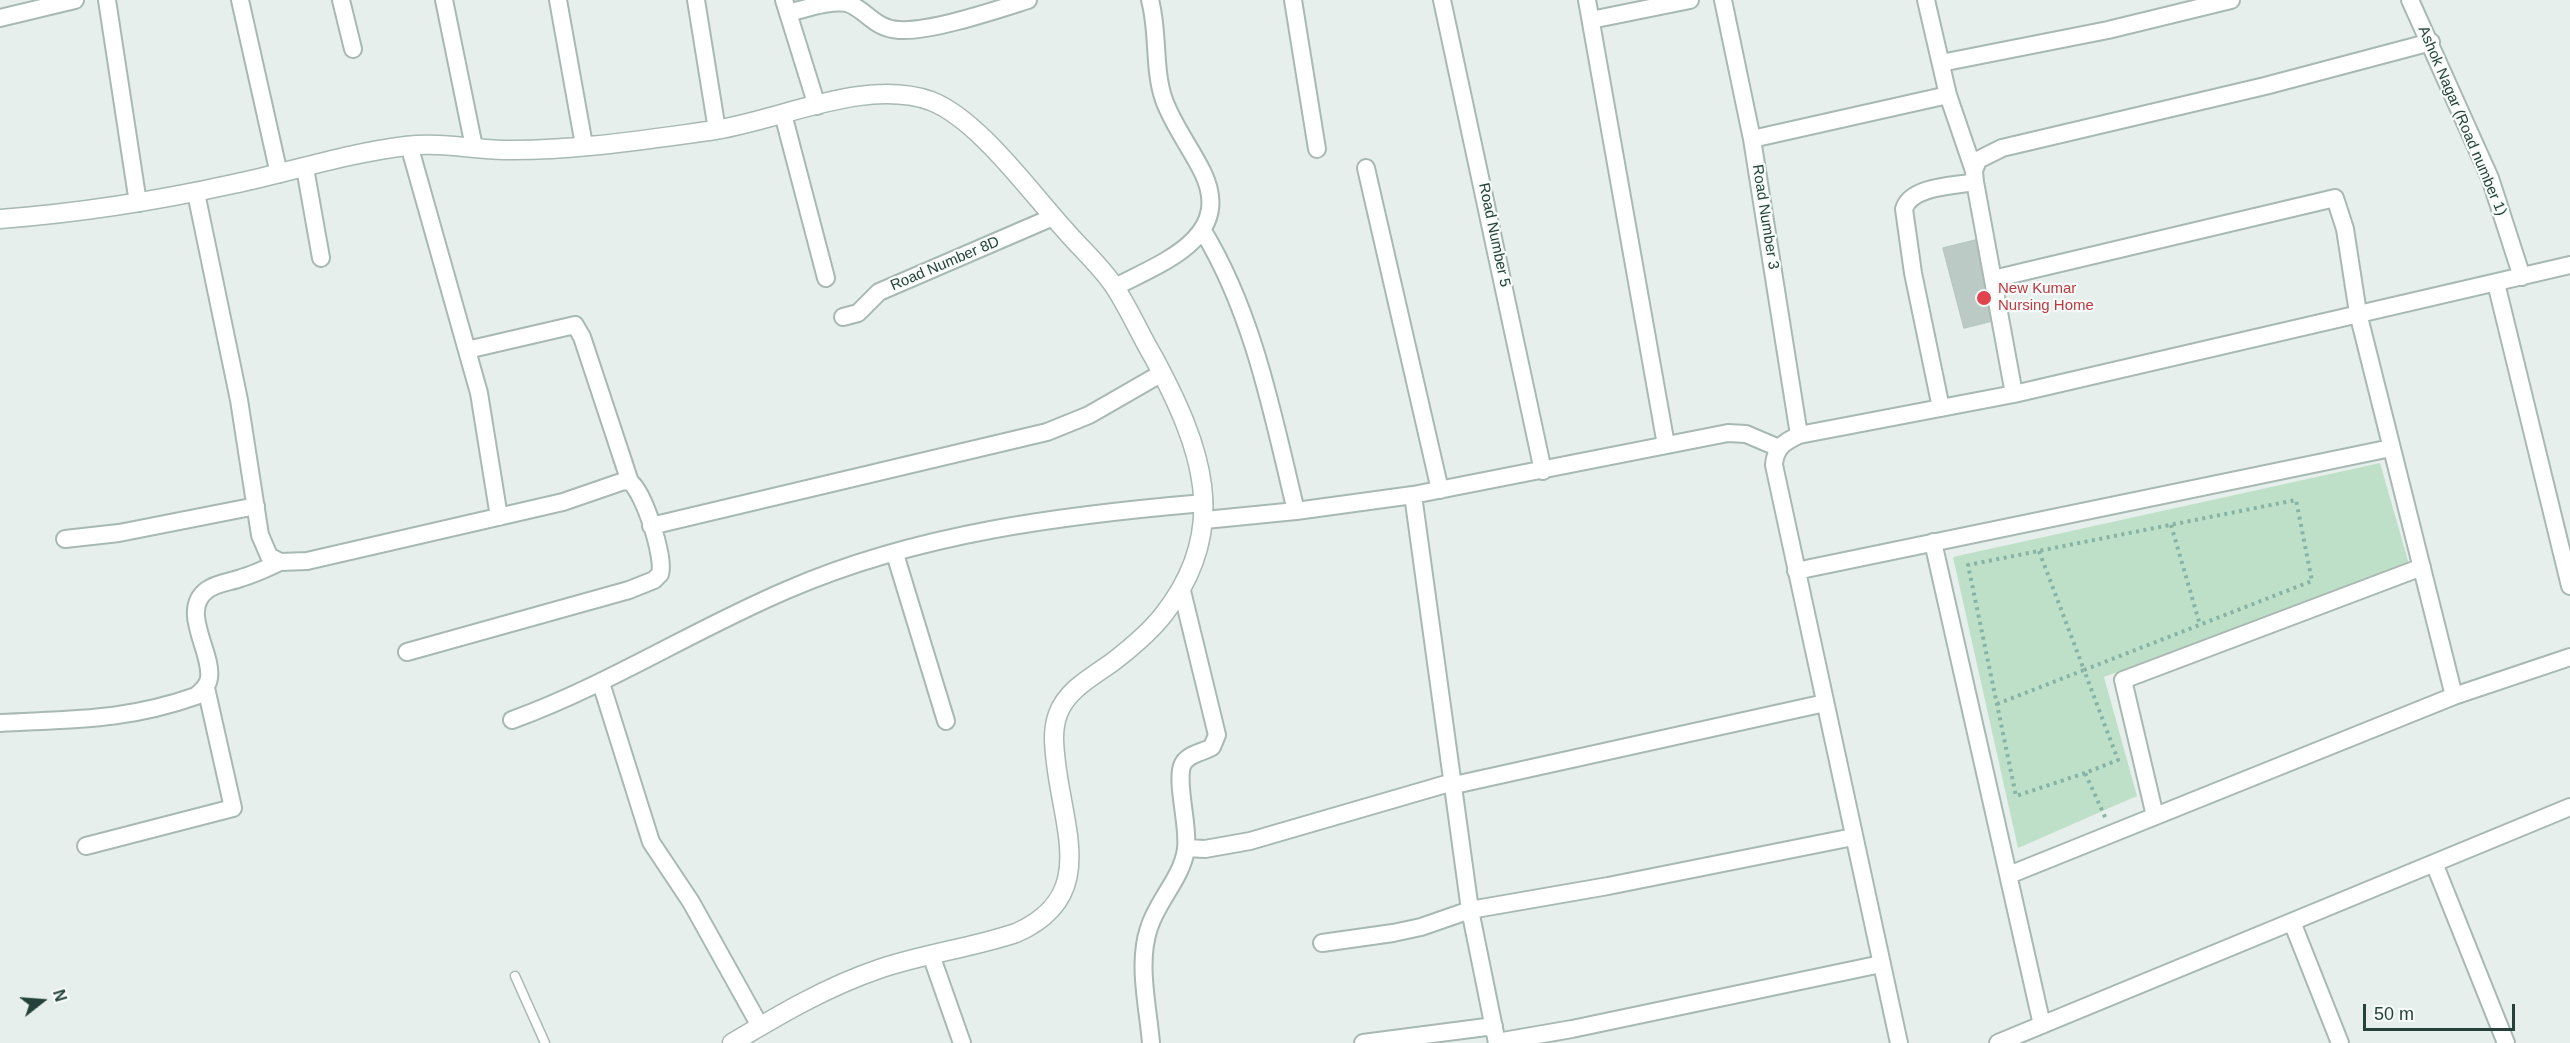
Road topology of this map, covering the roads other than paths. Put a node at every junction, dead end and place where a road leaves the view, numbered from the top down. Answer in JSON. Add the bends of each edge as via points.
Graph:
{"nodes":[{"id":1,"x":75,"y":0,"type":"edge"},
{"id":2,"x":107,"y":0,"type":"edge"},
{"id":3,"x":240,"y":0,"type":"edge"},
{"id":4,"x":341,"y":0,"type":"edge"},
{"id":5,"x":444,"y":0,"type":"edge"},
{"id":6,"x":558,"y":0,"type":"edge"},
{"id":7,"x":696,"y":0,"type":"edge"},
{"id":8,"x":1028,"y":0,"type":"edge"},
{"id":9,"x":1150,"y":0,"type":"edge"},
{"id":10,"x":1293,"y":0,"type":"edge"},
{"id":11,"x":1442,"y":0,"type":"edge"},
{"id":12,"x":1587,"y":0,"type":"edge"},
{"id":13,"x":1690,"y":0,"type":"edge"},
{"id":14,"x":1723,"y":0,"type":"edge"},
{"id":15,"x":1926,"y":0,"type":"edge"},
{"id":16,"x":2231,"y":0,"type":"edge"},
{"id":17,"x":2410,"y":0,"type":"edge"},
{"id":18,"x":786,"y":6,"type":"edge"},
{"id":19,"x":0,"y":18,"type":"edge"},
{"id":20,"x":1591,"y":20,"type":"junction"},
{"id":21,"x":2431,"y":42,"type":"junction"},
{"id":22,"x":353,"y":49,"type":"dead end"},
{"id":23,"x":1941,"y":63,"type":"junction"},
{"id":24,"x":1948,"y":95,"type":"junction"},
{"id":25,"x":817,"y":106,"type":"junction"},
{"id":26,"x":783,"y":114,"type":"junction"},
{"id":27,"x":717,"y":130,"type":"junction"},
{"id":28,"x":1752,"y":139,"type":"junction"},
{"id":29,"x":410,"y":145,"type":"junction"},
{"id":30,"x":584,"y":146,"type":"junction"},
{"id":31,"x":474,"y":147,"type":"junction"},
{"id":32,"x":1317,"y":149,"type":"dead end"},
{"id":33,"x":305,"y":168,"type":"junction"},
{"id":34,"x":1366,"y":168,"type":"dead end"},
{"id":35,"x":279,"y":174,"type":"junction"},
{"id":36,"x":1974,"y":177,"type":"junction"},
{"id":37,"x":195,"y":193,"type":"junction"},
{"id":38,"x":138,"y":203,"type":"junction"},
{"id":39,"x":1053,"y":217,"type":"junction"},
{"id":40,"x":0,"y":219,"type":"edge"},
{"id":41,"x":1203,"y":231,"type":"junction"},
{"id":42,"x":321,"y":258,"type":"dead end"},
{"id":43,"x":2570,"y":265,"type":"edge"},
{"id":44,"x":2522,"y":277,"type":"junction"},
{"id":45,"x":826,"y":278,"type":"dead end"},
{"id":46,"x":1993,"y":279,"type":"junction"},
{"id":47,"x":2496,"y":283,"type":"junction"},
{"id":48,"x":1115,"y":287,"type":"junction"},
{"id":49,"x":2358,"y":313,"type":"junction"},
{"id":50,"x":843,"y":318,"type":"dead end"},
{"id":51,"x":467,"y":350,"type":"junction"},
{"id":52,"x":1162,"y":373,"type":"junction"},
{"id":53,"x":2014,"y":394,"type":"junction"},
{"id":54,"x":1941,"y":408,"type":"junction"},
{"id":55,"x":1799,"y":435,"type":"junction"},
{"id":56,"x":1666,"y":445,"type":"junction"},
{"id":57,"x":1779,"y":448,"type":"junction"},
{"id":58,"x":2391,"y":448,"type":"junction"},
{"id":59,"x":1542,"y":471,"type":"junction"},
{"id":60,"x":630,"y":482,"type":"junction"},
{"id":61,"x":1440,"y":490,"type":"junction"},
{"id":62,"x":1413,"y":495,"type":"junction"},
{"id":63,"x":256,"y":506,"type":"junction"},
{"id":64,"x":1296,"y":511,"type":"junction"},
{"id":65,"x":1205,"y":512,"type":"junction"},
{"id":66,"x":499,"y":517,"type":"junction"},
{"id":67,"x":651,"y":526,"type":"junction"},
{"id":68,"x":65,"y":539,"type":"dead end"},
{"id":69,"x":1933,"y":542,"type":"junction"},
{"id":70,"x":895,"y":554,"type":"junction"},
{"id":71,"x":280,"y":562,"type":"junction"},
{"id":72,"x":2422,"y":567,"type":"junction"},
{"id":73,"x":1796,"y":571,"type":"junction"},
{"id":74,"x":2570,"y":586,"type":"edge"},
{"id":75,"x":1182,"y":591,"type":"junction"},
{"id":76,"x":407,"y":652,"type":"dead end"},
{"id":77,"x":2570,"y":657,"type":"edge"},
{"id":78,"x":601,"y":683,"type":"junction"},
{"id":79,"x":206,"y":688,"type":"junction"},
{"id":80,"x":2454,"y":696,"type":"junction"},
{"id":81,"x":1825,"y":703,"type":"junction"},
{"id":82,"x":512,"y":720,"type":"dead end"},
{"id":83,"x":946,"y":721,"type":"dead end"},
{"id":84,"x":0,"y":723,"type":"edge"},
{"id":85,"x":1453,"y":782,"type":"junction"},
{"id":86,"x":2570,"y":807,"type":"edge"},
{"id":87,"x":2155,"y":816,"type":"junction"},
{"id":88,"x":1853,"y":837,"type":"junction"},
{"id":89,"x":86,"y":846,"type":"dead end"},
{"id":90,"x":1186,"y":848,"type":"junction"},
{"id":91,"x":2434,"y":863,"type":"junction"},
{"id":92,"x":2008,"y":875,"type":"junction"},
{"id":93,"x":1470,"y":910,"type":"junction"},
{"id":94,"x":2292,"y":922,"type":"junction"},
{"id":95,"x":1322,"y":943,"type":"dead end"},
{"id":96,"x":931,"y":955,"type":"junction"},
{"id":97,"x":1881,"y":964,"type":"junction"},
{"id":98,"x":514,"y":976,"type":"dead end"},
{"id":99,"x":2042,"y":1025,"type":"junction"},
{"id":100,"x":760,"y":1026,"type":"junction"},
{"id":101,"x":1494,"y":1026,"type":"junction"},
{"id":102,"x":545,"y":1043,"type":"edge"},
{"id":103,"x":732,"y":1043,"type":"edge"},
{"id":104,"x":962,"y":1043,"type":"edge"},
{"id":105,"x":1151,"y":1043,"type":"edge"},
{"id":106,"x":1363,"y":1043,"type":"edge"},
{"id":107,"x":1497,"y":1043,"type":"edge"},
{"id":108,"x":1899,"y":1043,"type":"edge"},
{"id":109,"x":1998,"y":1043,"type":"edge"},
{"id":110,"x":2340,"y":1043,"type":"edge"},
{"id":111,"x":2506,"y":1043,"type":"edge"}],
"edges":[{"from":1,"to":19,"type":"street"},
{"from":2,"to":38,"type":"street"},
{"from":3,"to":35,"type":"street"},
{"from":4,"to":22,"type":"street"},
{"from":5,"to":31,"type":"street"},
{"from":6,"to":30,"type":"street"},
{"from":7,"to":27,"type":"street"},
{"from":8,"to":18,"type":"street","via":[[948,22],[899,30],[870,21],[846,3]]},
{"from":9,"to":41,"type":"street","via":[[1163,97],[1209,189],[1210,219]]},
{"from":10,"to":32,"type":"street"},
{"from":11,"to":59,"type":"street","name":"Road Number 5"},
{"from":12,"to":20,"type":"street"},
{"from":13,"to":20,"type":"street"},
{"from":14,"to":28,"type":"street","name":"Road Number 3"},
{"from":15,"to":23,"type":"street"},
{"from":16,"to":23,"type":"street","via":[[2108,30]]},
{"from":17,"to":21,"type":"street","name":"Ashok Nagar (Road number 1)"},
{"from":18,"to":25,"type":"street"},
{"from":20,"to":56,"type":"street"},
{"from":21,"to":36,"type":"street","via":[[2265,87],[2002,148],[1978,160]]},
{"from":21,"to":44,"type":"street","name":"Ashok Nagar (Road number 1)","via":[[2490,178]]},
{"from":23,"to":24,"type":"street"},
{"from":24,"to":28,"type":"street"},
{"from":24,"to":36,"type":"street"},
{"from":25,"to":26,"type":"street"},
{"from":25,"to":39,"type":"street","via":[[873,95],[932,102],[978,134]]},
{"from":26,"to":27,"type":"street"},
{"from":26,"to":45,"type":"street"},
{"from":27,"to":30,"type":"street"},
{"from":28,"to":55,"type":"street","name":"Road Number 3"},
{"from":29,"to":31,"type":"street"},
{"from":29,"to":33,"type":"street"},
{"from":29,"to":51,"type":"street"},
{"from":30,"to":31,"type":"street","via":[[502,150]]},
{"from":33,"to":35,"type":"street"},
{"from":33,"to":42,"type":"street"},
{"from":34,"to":61,"type":"street"},
{"from":35,"to":37,"type":"street"},
{"from":36,"to":46,"type":"street"},
{"from":36,"to":54,"type":"street","via":[[1912,196],[1904,209]]},
{"from":37,"to":38,"type":"street"},
{"from":37,"to":63,"type":"street"},
{"from":38,"to":40,"type":"street"},
{"from":39,"to":48,"type":"street"},
{"from":39,"to":50,"type":"street","name":"Road Number 8D","via":[[879,292],[858,313]]},
{"from":41,"to":48,"type":"street","via":[[1167,260]]},
{"from":41,"to":64,"type":"street","via":[[1240,307]]},
{"from":43,"to":44,"type":"street"},
{"from":44,"to":47,"type":"street"},
{"from":46,"to":49,"type":"street","via":[[2335,198],[2345,229]]},
{"from":46,"to":53,"type":"street"},
{"from":47,"to":49,"type":"street"},
{"from":47,"to":74,"type":"street"},
{"from":48,"to":52,"type":"street"},
{"from":49,"to":53,"type":"street"},
{"from":49,"to":58,"type":"street"},
{"from":51,"to":60,"type":"street","via":[[575,325]]},
{"from":51,"to":66,"type":"street","via":[[485,426]]},
{"from":52,"to":65,"type":"street","via":[[1183,418],[1199,468]]},
{"from":52,"to":67,"type":"street","via":[[1089,415],[1047,432]]},
{"from":53,"to":54,"type":"street"},
{"from":54,"to":55,"type":"street"},
{"from":55,"to":57,"type":"street"},
{"from":56,"to":57,"type":"street","via":[[1728,433],[1746,434]]},
{"from":56,"to":59,"type":"street"},
{"from":57,"to":73,"type":"street","via":[[1774,465]]},
{"from":58,"to":69,"type":"street"},
{"from":58,"to":72,"type":"street"},
{"from":59,"to":61,"type":"street"},
{"from":60,"to":66,"type":"street"},
{"from":60,"to":67,"type":"street","via":[[638,491]]},
{"from":61,"to":62,"type":"street"},
{"from":62,"to":64,"type":"street"},
{"from":62,"to":85,"type":"street"},
{"from":63,"to":68,"type":"street","via":[[119,533]]},
{"from":63,"to":71,"type":"street","via":[[263,546],[269,556]]},
{"from":64,"to":65,"type":"street"},
{"from":65,"to":70,"type":"street","via":[[1087,513]]},
{"from":65,"to":75,"type":"street","via":[[1199,550]]},
{"from":66,"to":71,"type":"street","via":[[307,561]]},
{"from":67,"to":76,"type":"street","via":[[662,567],[654,580]]},
{"from":69,"to":73,"type":"street"},
{"from":69,"to":92,"type":"street"},
{"from":70,"to":78,"type":"street","via":[[788,589]]},
{"from":70,"to":83,"type":"street"},
{"from":71,"to":79,"type":"street","via":[[216,585],[199,599],[198,626],[210,677]]},
{"from":72,"to":80,"type":"street"},
{"from":72,"to":87,"type":"street","via":[[2124,680]]},
{"from":73,"to":81,"type":"street"},
{"from":75,"to":90,"type":"street","via":[[1217,735],[1212,747],[1183,765]]},
{"from":75,"to":96,"type":"street","via":[[1159,621],[1065,699],[1057,716],[1054,741],[1069,870],[1056,907],[1036,924],[1016,933]]},
{"from":77,"to":80,"type":"street"},
{"from":78,"to":82,"type":"street"},
{"from":78,"to":100,"type":"street","via":[[651,842],[691,902]]},
{"from":79,"to":84,"type":"street","via":[[196,696],[122,716]]},
{"from":79,"to":89,"type":"street","via":[[233,807]]},
{"from":80,"to":87,"type":"street"},
{"from":81,"to":85,"type":"street","via":[[1459,784]]},
{"from":81,"to":88,"type":"street"},
{"from":85,"to":90,"type":"street","via":[[1250,841],[1205,849]]},
{"from":85,"to":93,"type":"street"},
{"from":86,"to":91,"type":"street"},
{"from":87,"to":92,"type":"street"},
{"from":88,"to":93,"type":"street"},
{"from":88,"to":97,"type":"street"},
{"from":90,"to":105,"type":"street","via":[[1185,859],[1156,910],[1144,948]]},
{"from":91,"to":94,"type":"street"},
{"from":91,"to":111,"type":"street"},
{"from":92,"to":99,"type":"street"},
{"from":93,"to":95,"type":"street","via":[[1421,927]]},
{"from":93,"to":101,"type":"street"},
{"from":94,"to":99,"type":"street"},
{"from":94,"to":110,"type":"street"},
{"from":96,"to":100,"type":"street","via":[[847,981]]},
{"from":96,"to":104,"type":"street"},
{"from":97,"to":107,"type":"street"},
{"from":97,"to":108,"type":"street"},
{"from":98,"to":102,"type":"lane"},
{"from":99,"to":109,"type":"street"},
{"from":100,"to":103,"type":"street"},
{"from":101,"to":106,"type":"street"},
{"from":101,"to":107,"type":"street"}]}
